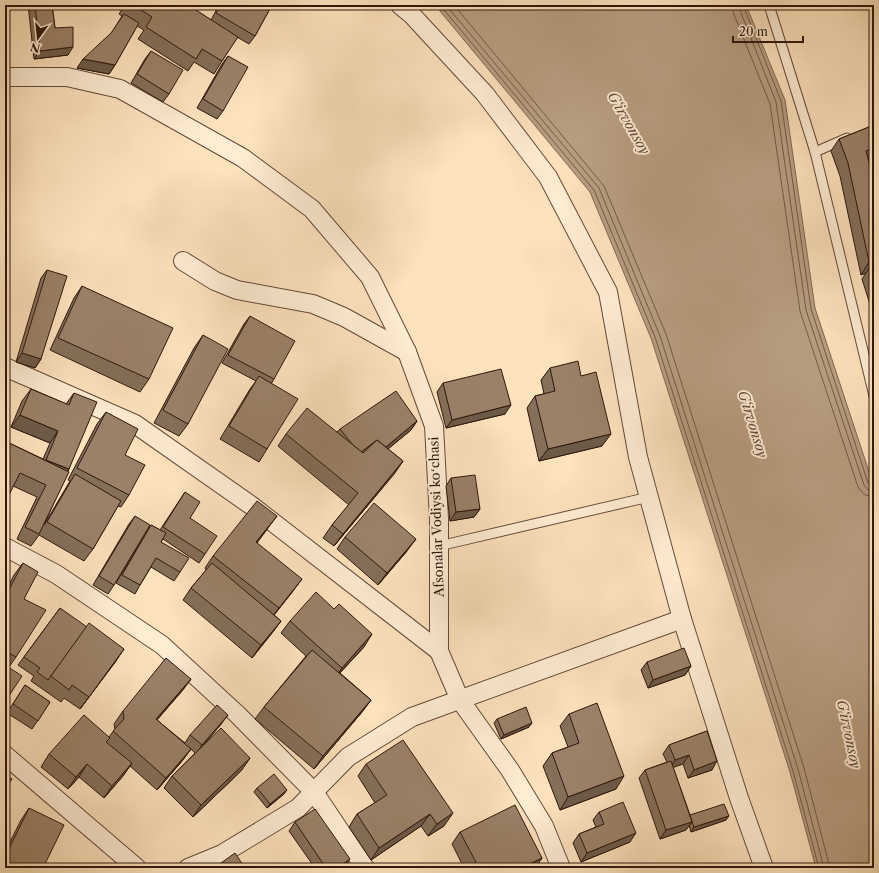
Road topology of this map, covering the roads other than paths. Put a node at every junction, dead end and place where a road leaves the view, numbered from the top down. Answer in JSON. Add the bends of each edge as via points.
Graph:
{"nodes":[{"id":1,"x":400,"y":5,"type":"edge"},
{"id":2,"x":769,"y":5,"type":"edge"},
{"id":3,"x":5,"y":77,"type":"edge"},
{"id":4,"x":854,"y":134,"type":"edge"},
{"id":5,"x":815,"y":152,"type":"junction"},
{"id":6,"x":183,"y":261,"type":"dead end"},
{"id":7,"x":407,"y":352,"type":"junction"},
{"id":8,"x":5,"y":368,"type":"edge"},
{"id":9,"x":874,"y":396,"type":"edge"},
{"id":10,"x":649,"y":497,"type":"junction"},
{"id":11,"x":439,"y":546,"type":"junction"},
{"id":12,"x":5,"y":547,"type":"edge"},
{"id":13,"x":682,"y":619,"type":"junction"},
{"id":14,"x":438,"y":651,"type":"junction"},
{"id":15,"x":460,"y":700,"type":"junction"},
{"id":16,"x":5,"y":755,"type":"edge"},
{"id":17,"x":314,"y":792,"type":"junction"},
{"id":18,"x":138,"y":868,"type":"edge"},
{"id":19,"x":188,"y":868,"type":"edge"},
{"id":20,"x":365,"y":868,"type":"edge"},
{"id":21,"x":561,"y":868,"type":"edge"},
{"id":22,"x":764,"y":868,"type":"edge"}],
"edges":[{"from":1,"to":10,"type":"street","via":[[485,94],[548,177],[608,292],[638,457]]},
{"from":2,"to":5,"type":"lane"},
{"from":3,"to":7,"type":"street","name":"Afsonalar Vodiysi koʻchasi","via":[[66,77],[120,89],[242,158],[312,209],[370,277]]},
{"from":4,"to":5,"type":"lane"},
{"from":5,"to":9,"type":"lane"},
{"from":6,"to":7,"type":"street","via":[[215,281],[236,290],[313,304],[344,317]]},
{"from":7,"to":11,"type":"street","name":"Afsonalar Vodiysi koʻchasi","via":[[434,426]]},
{"from":8,"to":14,"type":"street","name":"Afsonalar Vodiysi koʻchasi","via":[[135,424],[252,506]]},
{"from":10,"to":11,"type":"lane"},
{"from":10,"to":13,"type":"street"},
{"from":11,"to":14,"type":"street","name":"Afsonalar Vodiysi koʻchasi"},
{"from":12,"to":17,"type":"street","via":[[56,574],[162,645],[238,715]]},
{"from":13,"to":15,"type":"street"},
{"from":13,"to":22,"type":"street"},
{"from":14,"to":15,"type":"street","name":"Afsonalar Vodiysi koʻchasi"},
{"from":15,"to":17,"type":"street","via":[[412,717],[348,758]]},
{"from":15,"to":21,"type":"street","name":"Afsonalar Vodiysi koʻchasi","via":[[510,770],[544,826]]},
{"from":16,"to":18,"type":"street"},
{"from":17,"to":19,"type":"street","via":[[298,808],[222,854]]},
{"from":17,"to":20,"type":"street"}]}
